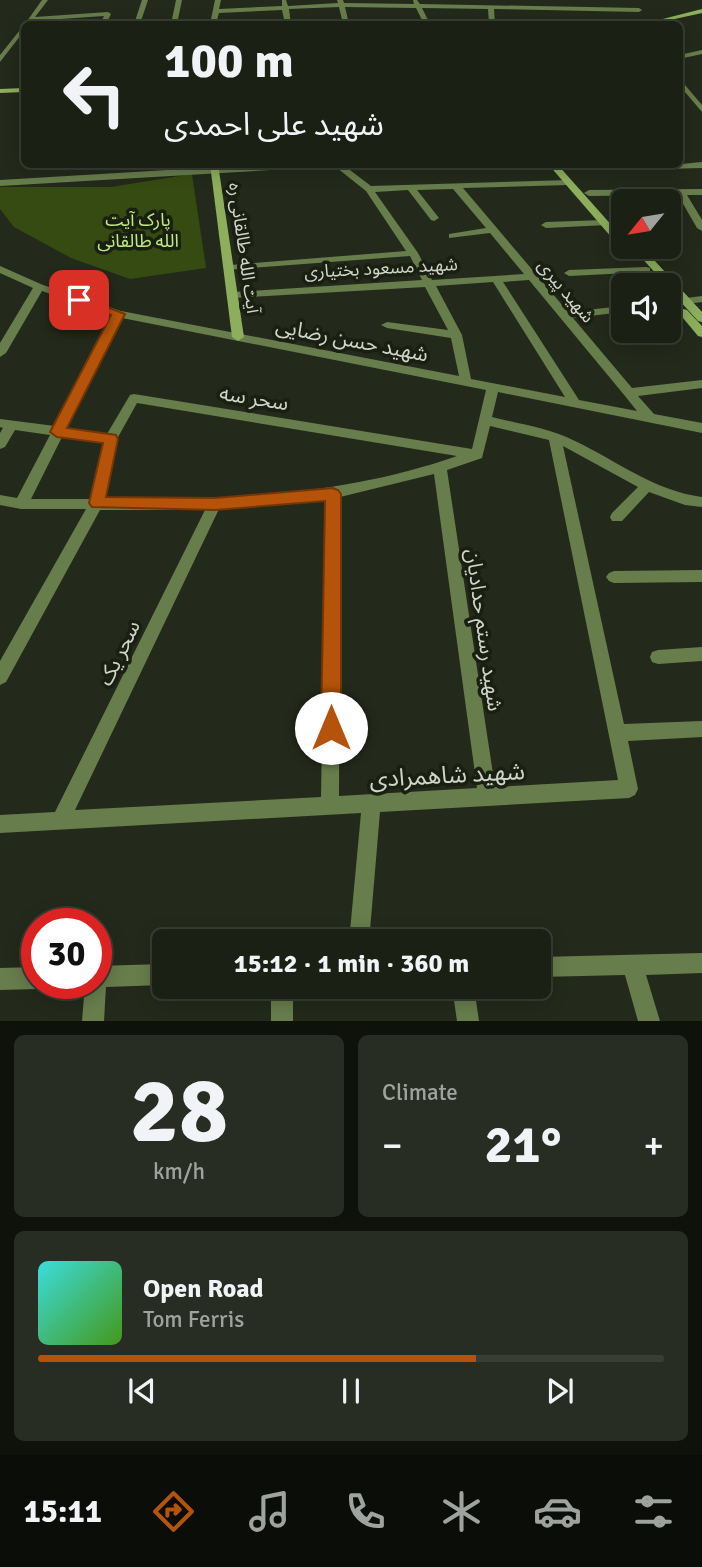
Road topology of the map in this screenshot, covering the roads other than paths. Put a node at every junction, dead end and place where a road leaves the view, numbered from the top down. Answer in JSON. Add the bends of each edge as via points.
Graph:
{"nodes":[{"id":1,"x":45,"y":0,"type":"edge"},
{"id":2,"x":145,"y":0,"type":"edge"},
{"id":3,"x":179,"y":0,"type":"edge"},
{"id":4,"x":218,"y":0,"type":"edge"},
{"id":5,"x":635,"y":0,"type":"edge"},
{"id":6,"x":342,"y":3,"type":"edge"},
{"id":7,"x":416,"y":3,"type":"edge"},
{"id":8,"x":285,"y":4,"type":"edge"},
{"id":9,"x":85,"y":8,"type":"dead end"},
{"id":10,"x":491,"y":9,"type":"junction"},
{"id":11,"x":639,"y":10,"type":"junction"},
{"id":12,"x":216,"y":11,"type":"junction"},
{"id":13,"x":702,"y":13,"type":"edge"},
{"id":14,"x":81,"y":16,"type":"junction"},
{"id":15,"x":29,"y":21,"type":"edge"},
{"id":16,"x":47,"y":21,"type":"edge"},
{"id":17,"x":104,"y":21,"type":"edge"},
{"id":18,"x":138,"y":21,"type":"edge"},
{"id":19,"x":175,"y":21,"type":"edge"},
{"id":20,"x":214,"y":21,"type":"edge"},
{"id":21,"x":345,"y":21,"type":"edge"},
{"id":22,"x":425,"y":21,"type":"edge"},
{"id":23,"x":492,"y":21,"type":"edge"},
{"id":24,"x":644,"y":21,"type":"edge"},
{"id":25,"x":661,"y":21,"type":"edge"},
{"id":26,"x":674,"y":21,"type":"edge"},
{"id":27,"x":21,"y":32,"type":"edge"},
{"id":28,"x":10,"y":35,"type":"dead end"},
{"id":29,"x":19,"y":35,"type":"junction"},
{"id":30,"x":702,"y":52,"type":"edge"},
{"id":31,"x":683,"y":56,"type":"edge"},
{"id":32,"x":0,"y":60,"type":"edge"},
{"id":33,"x":683,"y":85,"type":"edge"},
{"id":34,"x":21,"y":90,"type":"edge"},
{"id":35,"x":0,"y":91,"type":"edge"},
{"id":36,"x":701,"y":108,"type":"edge"},
{"id":37,"x":702,"y":165,"type":"edge"},
{"id":38,"x":683,"y":166,"type":"edge"},
{"id":39,"x":91,"y":168,"type":"edge"},
{"id":40,"x":133,"y":168,"type":"edge"},
{"id":41,"x":215,"y":168,"type":"edge"},
{"id":42,"x":341,"y":168,"type":"edge"},
{"id":43,"x":556,"y":168,"type":"edge"},
{"id":44,"x":567,"y":168,"type":"edge"},
{"id":45,"x":178,"y":169,"type":"edge"},
{"id":46,"x":136,"y":176,"type":"junction"},
{"id":47,"x":92,"y":178,"type":"junction"},
{"id":48,"x":568,"y":182,"type":"junction"},
{"id":49,"x":0,"y":183,"type":"edge"},
{"id":50,"x":456,"y":186,"type":"junction"},
{"id":51,"x":410,"y":187,"type":"junction"},
{"id":52,"x":369,"y":189,"type":"junction"},
{"id":53,"x":702,"y":192,"type":"edge"},
{"id":54,"x":589,"y":193,"type":"junction"},
{"id":55,"x":611,"y":193,"type":"edge"},
{"id":56,"x":681,"y":193,"type":"joint"},
{"id":57,"x":434,"y":218,"type":"dead end"},
{"id":58,"x":611,"y":218,"type":"edge"},
{"id":59,"x":604,"y":223,"type":"junction"},
{"id":60,"x":546,"y":225,"type":"dead end"},
{"id":61,"x":702,"y":228,"type":"edge"},
{"id":62,"x":493,"y":230,"type":"junction"},
{"id":63,"x":611,"y":231,"type":"edge"},
{"id":64,"x":452,"y":236,"type":"dead end"},
{"id":65,"x":413,"y":253,"type":"junction"},
{"id":66,"x":636,"y":259,"type":"edge"},
{"id":67,"x":230,"y":268,"type":"junction"},
{"id":68,"x":0,"y":269,"type":"edge"},
{"id":69,"x":646,"y":270,"type":"junction"},
{"id":70,"x":569,"y":273,"type":"dead end"},
{"id":71,"x":649,"y":273,"type":"edge"},
{"id":72,"x":532,"y":277,"type":"junction"},
{"id":73,"x":496,"y":279,"type":"junction"},
{"id":74,"x":426,"y":283,"type":"junction"},
{"id":75,"x":39,"y":286,"type":"junction"},
{"id":76,"x":233,"y":295,"type":"junction"},
{"id":77,"x":702,"y":299,"type":"edge"},
{"id":78,"x":681,"y":300,"type":"edge"},
{"id":79,"x":681,"y":305,"type":"edge"},
{"id":80,"x":681,"y":308,"type":"edge"},
{"id":81,"x":611,"y":310,"type":"edge"},
{"id":82,"x":119,"y":314,"type":"junction"},
{"id":83,"x":565,"y":316,"type":"junction"},
{"id":84,"x":702,"y":319,"type":"edge"},
{"id":85,"x":387,"y":325,"type":"dead end"},
{"id":86,"x":702,"y":333,"type":"edge"},
{"id":87,"x":456,"y":335,"type":"junction"},
{"id":88,"x":238,"y":337,"type":"junction"},
{"id":89,"x":0,"y":353,"type":"edge"},
{"id":90,"x":466,"y":382,"type":"junction"},
{"id":91,"x":702,"y":384,"type":"edge"},
{"id":92,"x":493,"y":387,"type":"junction"},
{"id":93,"x":629,"y":393,"type":"junction"},
{"id":94,"x":575,"y":403,"type":"junction"},
{"id":95,"x":650,"y":418,"type":"junction"},
{"id":96,"x":486,"y":420,"type":"junction"},
{"id":97,"x":6,"y":424,"type":"edge"},
{"id":98,"x":702,"y":428,"type":"edge"},
{"id":99,"x":57,"y":432,"type":"junction"},
{"id":100,"x":555,"y":438,"type":"junction"},
{"id":101,"x":111,"y":439,"type":"junction"},
{"id":102,"x":0,"y":444,"type":"edge"},
{"id":103,"x":477,"y":455,"type":"junction"},
{"id":104,"x":440,"y":469,"type":"junction"},
{"id":105,"x":648,"y":485,"type":"junction"},
{"id":106,"x":333,"y":494,"type":"junction"},
{"id":107,"x":0,"y":500,"type":"edge"},
{"id":108,"x":702,"y":502,"type":"edge"},
{"id":109,"x":97,"y":503,"type":"junction"},
{"id":110,"x":215,"y":504,"type":"junction"},
{"id":111,"x":21,"y":505,"type":"junction"},
{"id":112,"x":617,"y":517,"type":"dead end"},
{"id":113,"x":702,"y":576,"type":"edge"},
{"id":114,"x":614,"y":578,"type":"dead end"},
{"id":115,"x":702,"y":654,"type":"edge"},
{"id":116,"x":658,"y":657,"type":"dead end"},
{"id":117,"x":0,"y":677,"type":"edge"},
{"id":118,"x":702,"y":729,"type":"edge"},
{"id":119,"x":617,"y":733,"type":"junction"},
{"id":120,"x":487,"y":797,"type":"junction"},
{"id":121,"x":371,"y":803,"type":"junction"},
{"id":122,"x":330,"y":806,"type":"junction"},
{"id":123,"x":60,"y":821,"type":"junction"},
{"id":124,"x":0,"y":824,"type":"edge"},
{"id":125,"x":360,"y":929,"type":"edge"},
{"id":126,"x":702,"y":963,"type":"edge"},
{"id":127,"x":633,"y":965,"type":"junction"},
{"id":128,"x":551,"y":967,"type":"edge"},
{"id":129,"x":152,"y":975,"type":"edge"},
{"id":130,"x":112,"y":977,"type":"edge"},
{"id":131,"x":21,"y":978,"type":"edge"},
{"id":132,"x":0,"y":979,"type":"edge"},
{"id":133,"x":95,"y":999,"type":"edge"},
{"id":134,"x":282,"y":999,"type":"edge"},
{"id":135,"x":465,"y":999,"type":"edge"},
{"id":136,"x":93,"y":1021,"type":"edge"},
{"id":137,"x":282,"y":1021,"type":"edge"},
{"id":138,"x":468,"y":1021,"type":"edge"},
{"id":139,"x":649,"y":1021,"type":"edge"}],
"edges":[{"from":1,"to":15,"type":"street"},
{"from":2,"to":18,"type":"street"},
{"from":3,"to":19,"type":"street"},
{"from":4,"to":12,"type":"street"},
{"from":5,"to":11,"type":"street"},
{"from":6,"to":7,"type":"street"},
{"from":6,"to":8,"type":"street"},
{"from":6,"to":21,"type":"street"},
{"from":7,"to":10,"type":"street"},
{"from":7,"to":22,"type":"street"},
{"from":8,"to":12,"type":"street"},
{"from":9,"to":14,"type":"street"},
{"from":10,"to":11,"type":"street"},
{"from":10,"to":23,"type":"street"},
{"from":11,"to":24,"type":"street"},
{"from":12,"to":20,"type":"street"},
{"from":13,"to":25,"type":"main road"},
{"from":13,"to":26,"type":"main road"},
{"from":14,"to":16,"type":"street"},
{"from":14,"to":17,"type":"street","via":[[108,14]]},
{"from":27,"to":29,"type":"street"},
{"from":28,"to":29,"type":"street"},
{"from":29,"to":32,"type":"street"},
{"from":30,"to":31,"type":"street"},
{"from":33,"to":36,"type":"street"},
{"from":34,"to":35,"type":"main road"},
{"from":37,"to":38,"type":"street"},
{"from":39,"to":47,"type":"street"},
{"from":40,"to":46,"type":"street"},
{"from":41,"to":45,"type":"street"},
{"from":41,"to":67,"type":"main road","name":"آیت الله طالقانی ره"},
{"from":42,"to":52,"type":"street"},
{"from":43,"to":48,"type":"main road"},
{"from":44,"to":54,"type":"main road"},
{"from":45,"to":46,"type":"street"},
{"from":46,"to":47,"type":"street"},
{"from":47,"to":49,"type":"street"},
{"from":48,"to":50,"type":"street"},
{"from":48,"to":59,"type":"main road"},
{"from":50,"to":51,"type":"street"},
{"from":50,"to":62,"type":"street","name":"شهید پیری"},
{"from":51,"to":52,"type":"street"},
{"from":51,"to":57,"type":"street"},
{"from":52,"to":65,"type":"street"},
{"from":53,"to":56,"type":"street"},
{"from":54,"to":55,"type":"street"},
{"from":54,"to":58,"type":"main road"},
{"from":56,"to":61,"type":"street"},
{"from":59,"to":60,"type":"street"},
{"from":59,"to":63,"type":"main road"},
{"from":62,"to":64,"type":"street"},
{"from":62,"to":72,"type":"street","name":"شهید پیری"},
{"from":65,"to":67,"type":"street"},
{"from":65,"to":74,"type":"street"},
{"from":66,"to":69,"type":"main road"},
{"from":67,"to":76,"type":"main road","name":"آیت الله طالقانی ره"},
{"from":68,"to":75,"type":"street","name":"شهید حسن رضایی"},
{"from":69,"to":70,"type":"street"},
{"from":69,"to":71,"type":"main road"},
{"from":72,"to":73,"type":"street","name":"شهید مسعود بختیاری"},
{"from":72,"to":83,"type":"street","name":"شهید پیری"},
{"from":73,"to":74,"type":"street","name":"شهید مسعود بختیاری"},
{"from":73,"to":94,"type":"street"},
{"from":74,"to":76,"type":"street","name":"شهید مسعود بختیاری"},
{"from":74,"to":87,"type":"street"},
{"from":75,"to":82,"type":"street","name":"شهید حسن رضایی"},
{"from":75,"to":89,"type":"street"},
{"from":76,"to":88,"type":"main road","name":"آیت الله طالقانی ره"},
{"from":77,"to":78,"type":"street"},
{"from":79,"to":84,"type":"main road"},
{"from":80,"to":86,"type":"main road"},
{"from":81,"to":83,"type":"street"},
{"from":82,"to":88,"type":"street","name":"شهید حسن رضایی"},
{"from":82,"to":99,"type":"street"},
{"from":83,"to":93,"type":"street","name":"شهید پیری"},
{"from":85,"to":87,"type":"street"},
{"from":87,"to":90,"type":"street"},
{"from":88,"to":90,"type":"street","name":"شهید حسن رضایی"},
{"from":90,"to":92,"type":"street","name":"شهید حسن رضایی"},
{"from":91,"to":93,"type":"street"},
{"from":92,"to":94,"type":"street","name":"شهید حسن رضایی"},
{"from":92,"to":96,"type":"street"},
{"from":93,"to":95,"type":"street","name":"شهید پیری"},
{"from":94,"to":95,"type":"street","name":"شهید حسن رضایی"},
{"from":95,"to":98,"type":"street","name":"شهید حسن رضایی"},
{"from":96,"to":100,"type":"street"},
{"from":96,"to":103,"type":"street"},
{"from":97,"to":99,"type":"street"},
{"from":97,"to":102,"type":"street"},
{"from":99,"to":101,"type":"street"},
{"from":99,"to":111,"type":"street"},
{"from":100,"to":105,"type":"street"},
{"from":100,"to":119,"type":"street"},
{"from":101,"to":103,"type":"street","name":"سحر سه","via":[[134,398]]},
{"from":101,"to":109,"type":"street","name":"سحر سه"},
{"from":103,"to":104,"type":"street"},
{"from":104,"to":106,"type":"street"},
{"from":104,"to":120,"type":"street","name":"شهید رستم حدادیان"},
{"from":105,"to":108,"type":"street","via":[[690,502]]},
{"from":105,"to":112,"type":"street"},
{"from":106,"to":110,"type":"street"},
{"from":106,"to":122,"type":"street"},
{"from":107,"to":111,"type":"street"},
{"from":109,"to":110,"type":"street"},
{"from":109,"to":111,"type":"street"},
{"from":109,"to":117,"type":"street","name":"سحر سه"},
{"from":110,"to":123,"type":"street","name":"سحر یک"},
{"from":113,"to":114,"type":"street"},
{"from":115,"to":116,"type":"street"},
{"from":118,"to":119,"type":"street"},
{"from":119,"to":120,"type":"street","name":"شهید شاهمرادی","via":[[629,789]]},
{"from":120,"to":121,"type":"street","name":"شهید شاهمرادی"},
{"from":121,"to":122,"type":"street","name":"شهید شاهمرادی"},
{"from":121,"to":125,"type":"street"},
{"from":122,"to":123,"type":"street","name":"شهید شاهمرادی"},
{"from":123,"to":124,"type":"street","name":"شهید شاهمرادی"},
{"from":126,"to":127,"type":"street"},
{"from":127,"to":128,"type":"street"},
{"from":127,"to":139,"type":"street"},
{"from":129,"to":130,"type":"street"},
{"from":131,"to":132,"type":"street"},
{"from":133,"to":136,"type":"street"},
{"from":134,"to":137,"type":"street"},
{"from":135,"to":138,"type":"street"}]}
